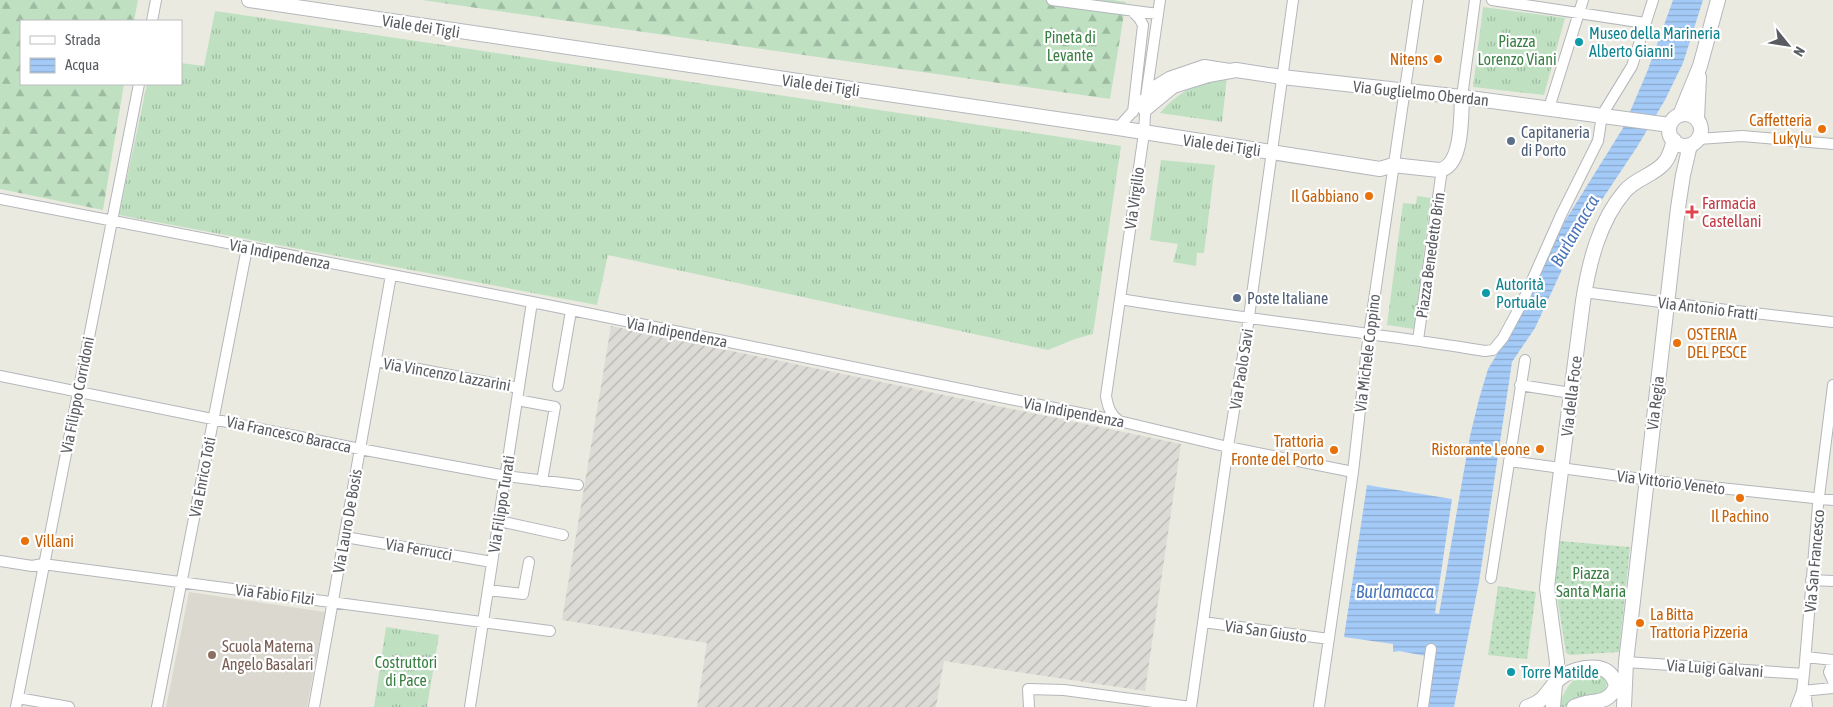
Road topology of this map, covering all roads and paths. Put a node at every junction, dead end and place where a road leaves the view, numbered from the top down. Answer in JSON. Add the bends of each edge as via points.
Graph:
{"nodes":[{"id":1,"x":156,"y":0,"type":"edge"},
{"id":2,"x":249,"y":0,"type":"edge"},
{"id":3,"x":1052,"y":0,"type":"edge"},
{"id":4,"x":1160,"y":0,"type":"edge"},
{"id":5,"x":1293,"y":0,"type":"edge"},
{"id":6,"x":1418,"y":0,"type":"edge"},
{"id":7,"x":1475,"y":0,"type":"edge"},
{"id":8,"x":1492,"y":0,"type":"edge"},
{"id":9,"x":1583,"y":0,"type":"edge"},
{"id":10,"x":1653,"y":0,"type":"edge"},
{"id":11,"x":1718,"y":0,"type":"edge"},
{"id":12,"x":1132,"y":11,"type":"junction"},
{"id":13,"x":1579,"y":13,"type":"junction"},
{"id":14,"x":1158,"y":14,"type":"junction"},
{"id":15,"x":152,"y":20,"type":"edge"},
{"id":16,"x":1645,"y":23,"type":"junction"},
{"id":17,"x":1700,"y":66,"type":"junction"},
{"id":18,"x":1282,"y":77,"type":"junction"},
{"id":19,"x":140,"y":85,"type":"edge"},
{"id":20,"x":1404,"y":92,"type":"junction"},
{"id":21,"x":1462,"y":97,"type":"junction"},
{"id":22,"x":1141,"y":106,"type":"junction"},
{"id":23,"x":1549,"y":108,"type":"junction"},
{"id":24,"x":1604,"y":115,"type":"junction"},
{"id":25,"x":1697,"y":119,"type":"junction"},
{"id":26,"x":1670,"y":121,"type":"junction"},
{"id":27,"x":1118,"y":128,"type":"junction"},
{"id":28,"x":1144,"y":133,"type":"junction"},
{"id":29,"x":1674,"y":140,"type":"junction"},
{"id":30,"x":1694,"y":142,"type":"junction"},
{"id":31,"x":1833,"y":144,"type":"edge"},
{"id":32,"x":1271,"y":152,"type":"junction"},
{"id":33,"x":1393,"y":165,"type":"junction"},
{"id":34,"x":1442,"y":169,"type":"junction"},
{"id":35,"x":1,"y":202,"type":"edge"},
{"id":36,"x":112,"y":221,"type":"junction"},
{"id":37,"x":247,"y":248,"type":"junction"},
{"id":38,"x":391,"y":275,"type":"junction"},
{"id":39,"x":1584,"y":292,"type":"junction"},
{"id":40,"x":1120,"y":299,"type":"junction"},
{"id":41,"x":532,"y":302,"type":"junction"},
{"id":42,"x":1667,"y":303,"type":"junction"},
{"id":43,"x":571,"y":310,"type":"junction"},
{"id":44,"x":1249,"y":319,"type":"junction"},
{"id":45,"x":1833,"y":322,"type":"edge"},
{"id":46,"x":1369,"y":334,"type":"junction"},
{"id":47,"x":1418,"y":340,"type":"junction"},
{"id":48,"x":1525,"y":360,"type":"dead end"},
{"id":49,"x":376,"y":361,"type":"junction"},
{"id":50,"x":0,"y":376,"type":"edge"},
{"id":51,"x":1520,"y":385,"type":"junction"},
{"id":52,"x":1833,"y":385,"type":"edge"},
{"id":53,"x":558,"y":386,"type":"dead end"},
{"id":54,"x":519,"y":388,"type":"junction"},
{"id":55,"x":78,"y":392,"type":"junction"},
{"id":56,"x":1571,"y":393,"type":"junction"},
{"id":57,"x":1106,"y":396,"type":"junction"},
{"id":58,"x":517,"y":400,"type":"junction"},
{"id":59,"x":1088,"y":416,"type":"junction"},
{"id":60,"x":214,"y":419,"type":"junction"},
{"id":61,"x":1120,"y":421,"type":"junction"},
{"id":62,"x":1228,"y":446,"type":"junction"},
{"id":63,"x":360,"y":449,"type":"junction"},
{"id":64,"x":1509,"y":462,"type":"junction"},
{"id":65,"x":1561,"y":469,"type":"junction"},
{"id":66,"x":1353,"y":472,"type":"junction"},
{"id":67,"x":506,"y":476,"type":"junction"},
{"id":68,"x":1646,"y":480,"type":"junction"},
{"id":69,"x":542,"y":481,"type":"junction"},
{"id":70,"x":578,"y":485,"type":"dead end"},
{"id":71,"x":1819,"y":498,"type":"junction"},
{"id":72,"x":1833,"y":500,"type":"edge"},
{"id":73,"x":499,"y":521,"type":"junction"},
{"id":74,"x":563,"y":534,"type":"dead end"},
{"id":75,"x":345,"y":537,"type":"junction"},
{"id":76,"x":0,"y":561,"type":"edge"},
{"id":77,"x":492,"y":562,"type":"junction"},
{"id":78,"x":529,"y":562,"type":"dead end"},
{"id":79,"x":43,"y":564,"type":"junction"},
{"id":80,"x":1491,"y":578,"type":"dead end"},
{"id":81,"x":1811,"y":580,"type":"junction"},
{"id":82,"x":1833,"y":581,"type":"edge"},
{"id":83,"x":181,"y":582,"type":"junction"},
{"id":84,"x":488,"y":590,"type":"junction"},
{"id":85,"x":333,"y":602,"type":"junction"},
{"id":86,"x":483,"y":622,"type":"junction"},
{"id":87,"x":1203,"y":622,"type":"junction"},
{"id":88,"x":550,"y":631,"type":"dead end"},
{"id":89,"x":1329,"y":639,"type":"junction"},
{"id":90,"x":1431,"y":649,"type":"dead end"},
{"id":91,"x":1806,"y":657,"type":"junction"},
{"id":92,"x":1833,"y":661,"type":"edge"},
{"id":93,"x":1626,"y":662,"type":"junction"},
{"id":94,"x":1804,"y":674,"type":"junction"},
{"id":95,"x":1833,"y":681,"type":"edge"},
{"id":96,"x":1556,"y":682,"type":"junction"},
{"id":97,"x":1616,"y":686,"type":"junction"},
{"id":98,"x":1833,"y":688,"type":"edge"},
{"id":99,"x":1802,"y":692,"type":"junction"},
{"id":100,"x":17,"y":702,"type":"edge"},
{"id":101,"x":1602,"y":702,"type":"junction"},
{"id":102,"x":1552,"y":706,"type":"edge"},
{"id":103,"x":69,"y":707,"type":"edge"},
{"id":104,"x":157,"y":707,"type":"edge"},
{"id":105,"x":314,"y":707,"type":"edge"},
{"id":106,"x":470,"y":707,"type":"edge"},
{"id":107,"x":1029,"y":707,"type":"edge"},
{"id":108,"x":1191,"y":707,"type":"edge"},
{"id":109,"x":1319,"y":707,"type":"edge"},
{"id":110,"x":1423,"y":707,"type":"edge"},
{"id":111,"x":1527,"y":707,"type":"edge"},
{"id":112,"x":1574,"y":707,"type":"edge"},
{"id":113,"x":1620,"y":707,"type":"edge"},
{"id":114,"x":1624,"y":707,"type":"edge"},
{"id":115,"x":1796,"y":707,"type":"edge"},
{"id":116,"x":1807,"y":707,"type":"edge"}],
"edges":[{"from":1,"to":15,"type":"street"},
{"from":2,"to":27,"type":"street","name":"Viale dei Tigli"},
{"from":3,"to":12,"type":"street"},
{"from":4,"to":14,"type":"street","name":"Via Virgilio"},
{"from":5,"to":18,"type":"street","name":"Via Paolo Savi"},
{"from":6,"to":20,"type":"street","name":"Via Michele Coppino"},
{"from":7,"to":21,"type":"street"},
{"from":8,"to":13,"type":"street"},
{"from":9,"to":13,"type":"street"},
{"from":10,"to":16,"type":"street"},
{"from":11,"to":17,"type":"street"},
{"from":12,"to":14,"type":"street"},
{"from":12,"to":22,"type":"street","via":[[1143,25]]},
{"from":13,"to":16,"type":"street"},
{"from":13,"to":23,"type":"street"},
{"from":14,"to":22,"type":"street","name":"Via Virgilio"},
{"from":16,"to":24,"type":"street","via":[[1632,66]]},
{"from":17,"to":25,"type":"street"},
{"from":17,"to":26,"type":"street"},
{"from":18,"to":20,"type":"street","name":"Via Guglielmo Oberdan"},
{"from":18,"to":22,"type":"street","name":"Via Guglielmo Oberdan","via":[[1236,70],[1208,75],[1179,84]]},
{"from":18,"to":32,"type":"street","name":"Via Paolo Savi"},
{"from":19,"to":36,"type":"street","name":"Via Filippo Corridoni"},
{"from":20,"to":21,"type":"street","name":"Via Guglielmo Oberdan"},
{"from":20,"to":33,"type":"street","name":"Via Michele Coppino"},
{"from":21,"to":23,"type":"street","name":"Via Guglielmo Oberdan"},
{"from":21,"to":34,"type":"street","via":[[1456,154]]},
{"from":22,"to":27,"type":"street"},
{"from":22,"to":28,"type":"street","name":"Via Virgilio"},
{"from":23,"to":24,"type":"street","name":"Via Guglielmo Oberdan"},
{"from":24,"to":26,"type":"street","name":"Via Guglielmo Oberdan"},
{"from":24,"to":47,"type":"street","via":[[1598,141],[1522,303],[1497,348],[1490,352]]},
{"from":25,"to":26,"type":"street","via":[[1691,114]]},
{"from":25,"to":30,"type":"street","via":[[1701,130]]},
{"from":26,"to":29,"type":"street","via":[[1670,134]]},
{"from":27,"to":28,"type":"street","name":"Viale dei Tigli"},
{"from":28,"to":32,"type":"street","name":"Viale dei Tigli"},
{"from":28,"to":40,"type":"street","name":"Via Virgilio"},
{"from":29,"to":30,"type":"street","via":[[1682,145]]},
{"from":29,"to":39,"type":"street","name":"Via della Foce","via":[[1665,163],[1631,185],[1617,202],[1595,247]]},
{"from":30,"to":31,"type":"street","via":[[1742,136]]},
{"from":30,"to":42,"type":"street","name":"Via Regia","via":[[1683,175]]},
{"from":32,"to":33,"type":"street","name":"Viale dei Tigli","via":[[1380,170]]},
{"from":32,"to":44,"type":"street","name":"Via Paolo Savi"},
{"from":33,"to":34,"type":"street","name":"Viale dei Tigli"},
{"from":33,"to":46,"type":"street","name":"Via Michele Coppino"},
{"from":34,"to":47,"type":"street","name":"Piazza Benedetto Brin"},
{"from":35,"to":36,"type":"street","name":"Via Indipendenza"},
{"from":36,"to":37,"type":"street","name":"Via Indipendenza"},
{"from":36,"to":55,"type":"street","name":"Via Filippo Corridoni"},
{"from":37,"to":38,"type":"street","name":"Via Indipendenza"},
{"from":37,"to":60,"type":"street","name":"Via Enrico Toti"},
{"from":38,"to":41,"type":"street","name":"Via Indipendenza"},
{"from":38,"to":49,"type":"street","name":"Via Lauro De Bosis"},
{"from":39,"to":42,"type":"street","name":"Via Antonio Fratti"},
{"from":39,"to":56,"type":"street","name":"Via della Foce"},
{"from":40,"to":44,"type":"street"},
{"from":40,"to":57,"type":"street","name":"Via Virgilio"},
{"from":41,"to":43,"type":"street","name":"Via Indipendenza"},
{"from":41,"to":54,"type":"street","name":"Via Filippo Turati"},
{"from":42,"to":45,"type":"street","name":"Via Antonio Fratti"},
{"from":42,"to":68,"type":"street","name":"Via Regia"},
{"from":43,"to":53,"type":"street"},
{"from":43,"to":59,"type":"street","name":"Via Indipendenza"},
{"from":44,"to":46,"type":"street"},
{"from":44,"to":62,"type":"street","name":"Via Paolo Savi"},
{"from":46,"to":47,"type":"street"},
{"from":46,"to":66,"type":"street","name":"Via Michele Coppino"},
{"from":48,"to":51,"type":"street"},
{"from":49,"to":54,"type":"street","name":"Via Vincenzo Lazzarini"},
{"from":49,"to":63,"type":"street","name":"Via Lauro De Bosis"},
{"from":50,"to":55,"type":"street","name":"Via Francesco Baracca"},
{"from":51,"to":56,"type":"street"},
{"from":51,"to":64,"type":"street"},
{"from":52,"to":71,"type":"street","name":"Via San Francesco"},
{"from":54,"to":58,"type":"street","name":"Via Filippo Turati"},
{"from":55,"to":60,"type":"street","name":"Via Francesco Baracca"},
{"from":55,"to":79,"type":"street","name":"Via Filippo Corridoni"},
{"from":56,"to":65,"type":"street","name":"Via della Foce"},
{"from":57,"to":59,"type":"street","via":[[1098,409]]},
{"from":57,"to":61,"type":"street","via":[[1108,407]]},
{"from":58,"to":67,"type":"street","name":"Via Filippo Turati"},
{"from":58,"to":69,"type":"street","via":[[555,407]]},
{"from":59,"to":61,"type":"street","name":"Via Indipendenza"},
{"from":60,"to":63,"type":"street","name":"Via Francesco Baracca"},
{"from":60,"to":83,"type":"street","name":"Via Enrico Toti"},
{"from":61,"to":62,"type":"street","name":"Via Indipendenza"},
{"from":62,"to":66,"type":"street","name":"Via Indipendenza"},
{"from":62,"to":87,"type":"street","name":"Via Paolo Savi"},
{"from":63,"to":67,"type":"street","name":"Via Francesco Baracca"},
{"from":63,"to":75,"type":"street","name":"Via Lauro De Bosis"},
{"from":64,"to":65,"type":"street","name":"Via Vittorio Veneto"},
{"from":64,"to":80,"type":"street"},
{"from":65,"to":68,"type":"street","name":"Via Vittorio Veneto"},
{"from":65,"to":96,"type":"street","name":"Via della Foce","via":[[1548,588],[1557,657]]},
{"from":66,"to":89,"type":"street","name":"Via Michele Coppino"},
{"from":67,"to":69,"type":"street","name":"Via Francesco Baracca"},
{"from":67,"to":73,"type":"street","name":"Via Filippo Turati"},
{"from":68,"to":71,"type":"street","name":"Via Vittorio Veneto"},
{"from":68,"to":93,"type":"street","name":"Via Regia"},
{"from":69,"to":70,"type":"street","name":"Via Francesco Baracca"},
{"from":71,"to":72,"type":"street","name":"Via Vittorio Veneto"},
{"from":71,"to":81,"type":"street","name":"Via San Francesco"},
{"from":73,"to":74,"type":"street"},
{"from":73,"to":77,"type":"street","name":"Via Filippo Turati"},
{"from":75,"to":77,"type":"street","name":"Via Ferrucci"},
{"from":75,"to":85,"type":"street","name":"Via Lauro De Bosis"},
{"from":76,"to":79,"type":"street","name":"Via Fabio Filzi","via":[[32,566]]},
{"from":77,"to":84,"type":"street","name":"Via Filippo Turati"},
{"from":78,"to":84,"type":"street","via":[[523,594]]},
{"from":79,"to":83,"type":"street","name":"Via Fabio Filzi"},
{"from":79,"to":100,"type":"street","name":"Via Filippo Corridoni"},
{"from":81,"to":82,"type":"street"},
{"from":81,"to":91,"type":"street","name":"Via San Francesco"},
{"from":83,"to":85,"type":"street","name":"Via Fabio Filzi"},
{"from":83,"to":104,"type":"street","name":"Via Enrico Toti"},
{"from":84,"to":86,"type":"street","name":"Via Filippo Turati"},
{"from":85,"to":86,"type":"street","name":"Via Fabio Filzi"},
{"from":85,"to":105,"type":"street","name":"Via Lauro De Bosis"},
{"from":86,"to":88,"type":"street","name":"Via Fabio Filzi"},
{"from":86,"to":106,"type":"street","name":"Via Filippo Turati"},
{"from":87,"to":89,"type":"street","name":"Via San Giusto"},
{"from":87,"to":108,"type":"street","name":"Via Paolo Savi"},
{"from":89,"to":109,"type":"street","name":"Via Michele Coppino"},
{"from":90,"to":110,"type":"street"},
{"from":91,"to":92,"type":"street"},
{"from":91,"to":94,"type":"street","name":"Via San Francesco"},
{"from":92,"to":95,"type":"street","via":[[1829,672]]},
{"from":93,"to":94,"type":"street","name":"Via Luigi Galvani"},
{"from":93,"to":97,"type":"street","name":"Via Regia"},
{"from":93,"to":114,"type":"street","name":"Via Regia"},
{"from":94,"to":99,"type":"street","name":"Via San Francesco"},
{"from":96,"to":97,"type":"street","via":[[1576,670],[1594,668],[1608,671]]},
{"from":96,"to":102,"type":"street","name":"Via della Foce"},
{"from":96,"to":111,"type":"street","via":[[1542,699]]},
{"from":97,"to":101,"type":"street","via":[[1610,698]]},
{"from":98,"to":99,"type":"street"},
{"from":99,"to":115,"type":"street"},
{"from":99,"to":116,"type":"street","name":"Via San Francesco"},
{"from":100,"to":103,"type":"street"},
{"from":101,"to":112,"type":"street"},
{"from":101,"to":113,"type":"street"},
{"from":107,"to":108,"type":"street","via":[[1028,690],[1064,690]]}]}
